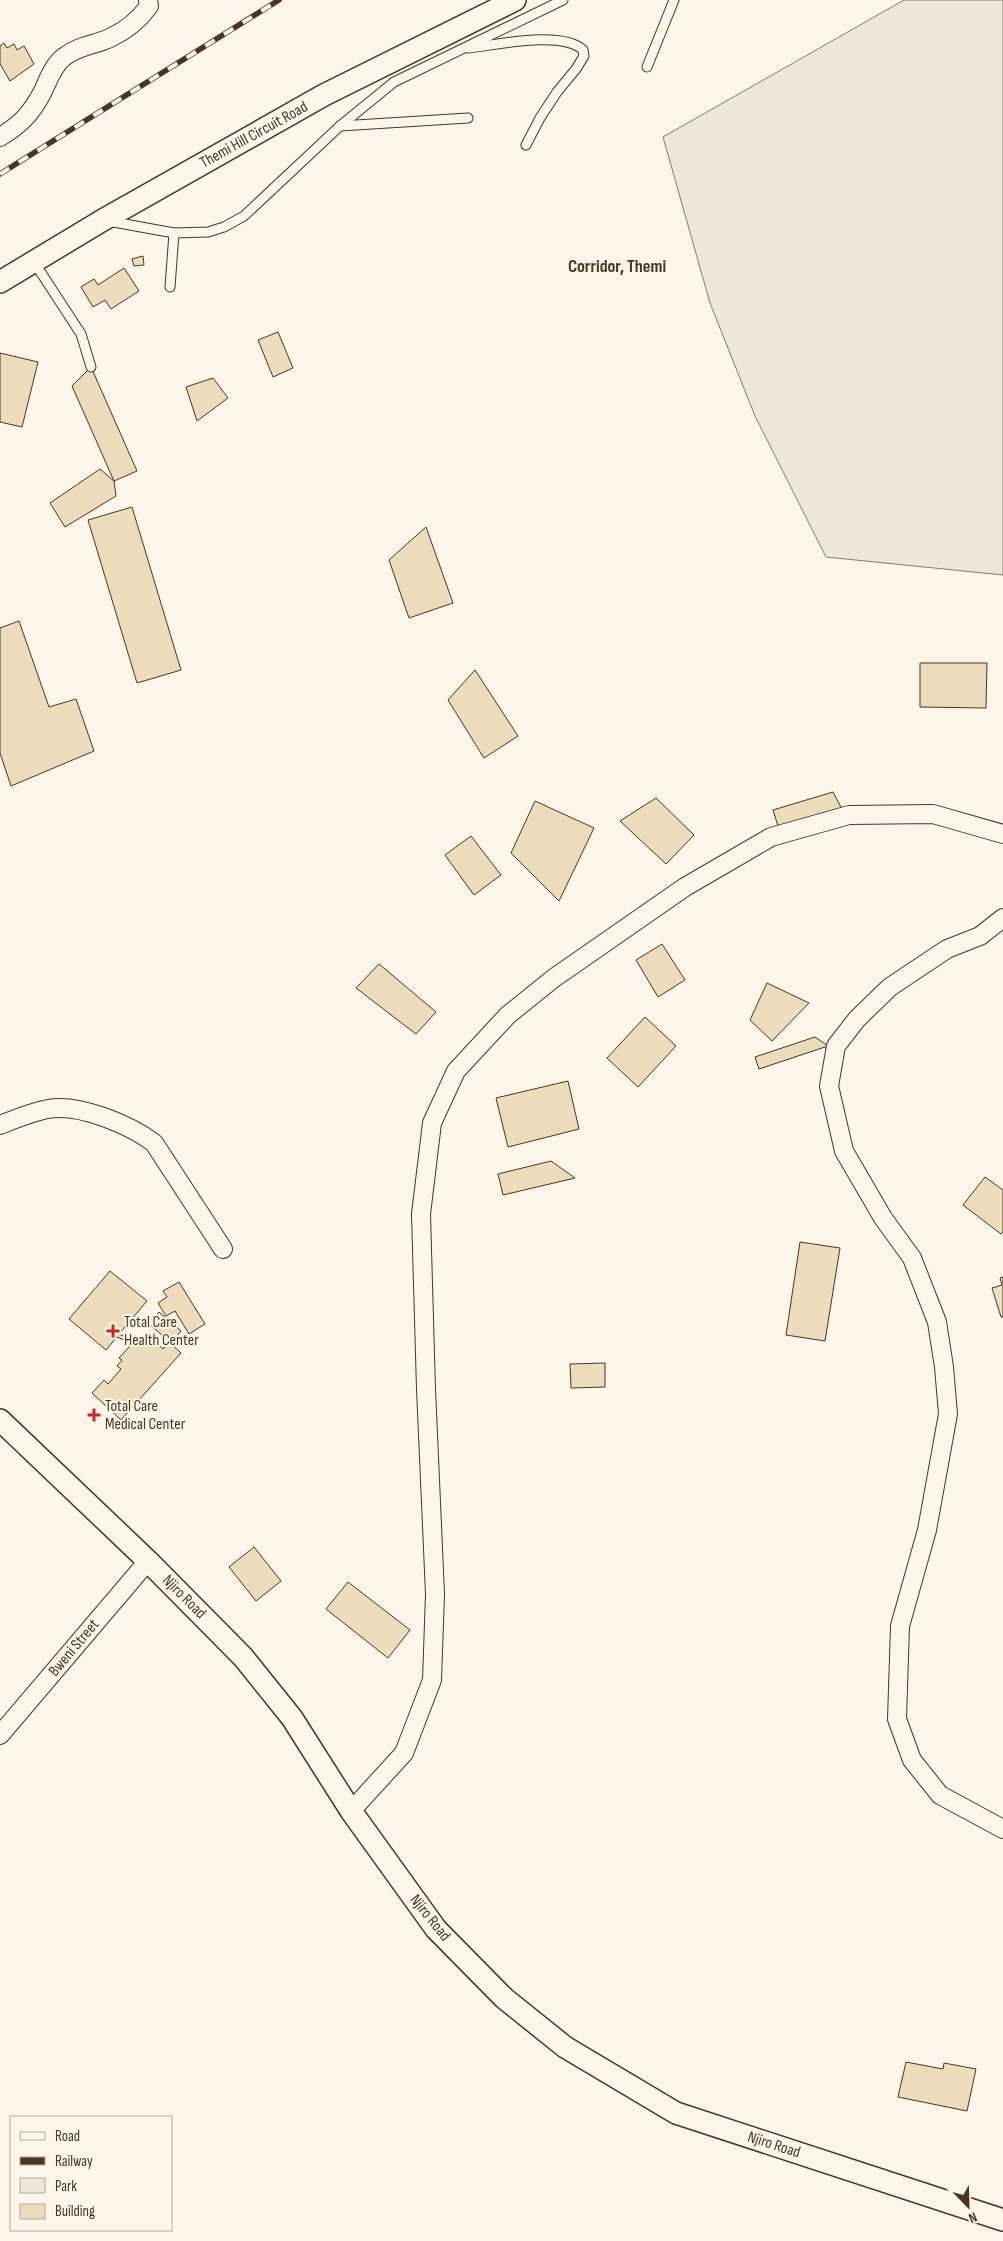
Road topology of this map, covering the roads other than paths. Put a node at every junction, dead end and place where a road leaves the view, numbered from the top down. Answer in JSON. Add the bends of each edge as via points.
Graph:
{"nodes":[{"id":1,"x":148,"y":0,"type":"edge"},
{"id":2,"x":515,"y":0,"type":"edge"},
{"id":3,"x":563,"y":0,"type":"edge"},
{"id":4,"x":674,"y":0,"type":"edge"},
{"id":5,"x":461,"y":49,"type":"junction"},
{"id":6,"x":648,"y":67,"type":"dead end"},
{"id":7,"x":468,"y":118,"type":"dead end"},
{"id":8,"x":340,"y":126,"type":"junction"},
{"id":9,"x":0,"y":137,"type":"edge"},
{"id":10,"x":526,"y":145,"type":"dead end"},
{"id":11,"x":102,"y":220,"type":"junction"},
{"id":12,"x":174,"y":233,"type":"junction"},
{"id":13,"x":34,"y":261,"type":"junction"},
{"id":14,"x":0,"y":282,"type":"edge"},
{"id":15,"x":170,"y":287,"type":"dead end"},
{"id":16,"x":91,"y":367,"type":"dead end"},
{"id":17,"x":1003,"y":834,"type":"edge"},
{"id":18,"x":1003,"y":918,"type":"edge"},
{"id":19,"x":0,"y":1125,"type":"edge"},
{"id":20,"x":223,"y":1249,"type":"dead end"},
{"id":21,"x":0,"y":1420,"type":"edge"},
{"id":22,"x":148,"y":1561,"type":"junction"},
{"id":23,"x":0,"y":1735,"type":"edge"},
{"id":24,"x":351,"y":1811,"type":"junction"},
{"id":25,"x":1003,"y":1829,"type":"edge"},
{"id":26,"x":1003,"y":2220,"type":"edge"}],
"edges":[{"from":1,"to":9,"type":"street","via":[[149,6],[127,28],[62,59],[20,125]]},
{"from":2,"to":11,"type":"street","name":"Themi Hill Circuit Road","via":[[324,95]]},
{"from":3,"to":5,"type":"lane"},
{"from":4,"to":6,"type":"lane"},
{"from":5,"to":8,"type":"lane","via":[[394,82]]},
{"from":5,"to":10,"type":"lane","via":[[546,39],[583,50],[580,63],[540,118]]},
{"from":7,"to":8,"type":"lane"},
{"from":8,"to":12,"type":"lane","via":[[244,216],[208,232]]},
{"from":11,"to":12,"type":"lane"},
{"from":11,"to":13,"type":"street","name":"Themi Hill Circuit Road"},
{"from":12,"to":15,"type":"lane"},
{"from":13,"to":14,"type":"street","name":"Themi Hill Circuit Road"},
{"from":13,"to":16,"type":"lane","via":[[80,334]]},
{"from":17,"to":24,"type":"street","via":[[933,814],[849,815],[771,837],[685,887],[554,978],[508,1015],[456,1071],[432,1123],[422,1214],[435,1594],[432,1680],[404,1753]]},
{"from":18,"to":25,"type":"street","via":[[980,936],[948,949],[883,994],[857,1019],[836,1046],[829,1086],[844,1150],[883,1218],[912,1258],[937,1322],[944,1367],[948,1414],[927,1530],[900,1626],[897,1719],[912,1760],[940,1795]]},
{"from":19,"to":20,"type":"street","via":[[50,1108],[94,1114],[139,1131],[154,1142]]},
{"from":21,"to":22,"type":"street","name":"Njiro Road"},
{"from":22,"to":23,"type":"street","name":"Bweni Street"},
{"from":22,"to":24,"type":"street","name":"Njiro Road","via":[[244,1657],[292,1718]]},
{"from":24,"to":26,"type":"street","name":"Njiro Road","via":[[436,1929],[504,1998],[564,2046],[676,2113]]}]}
